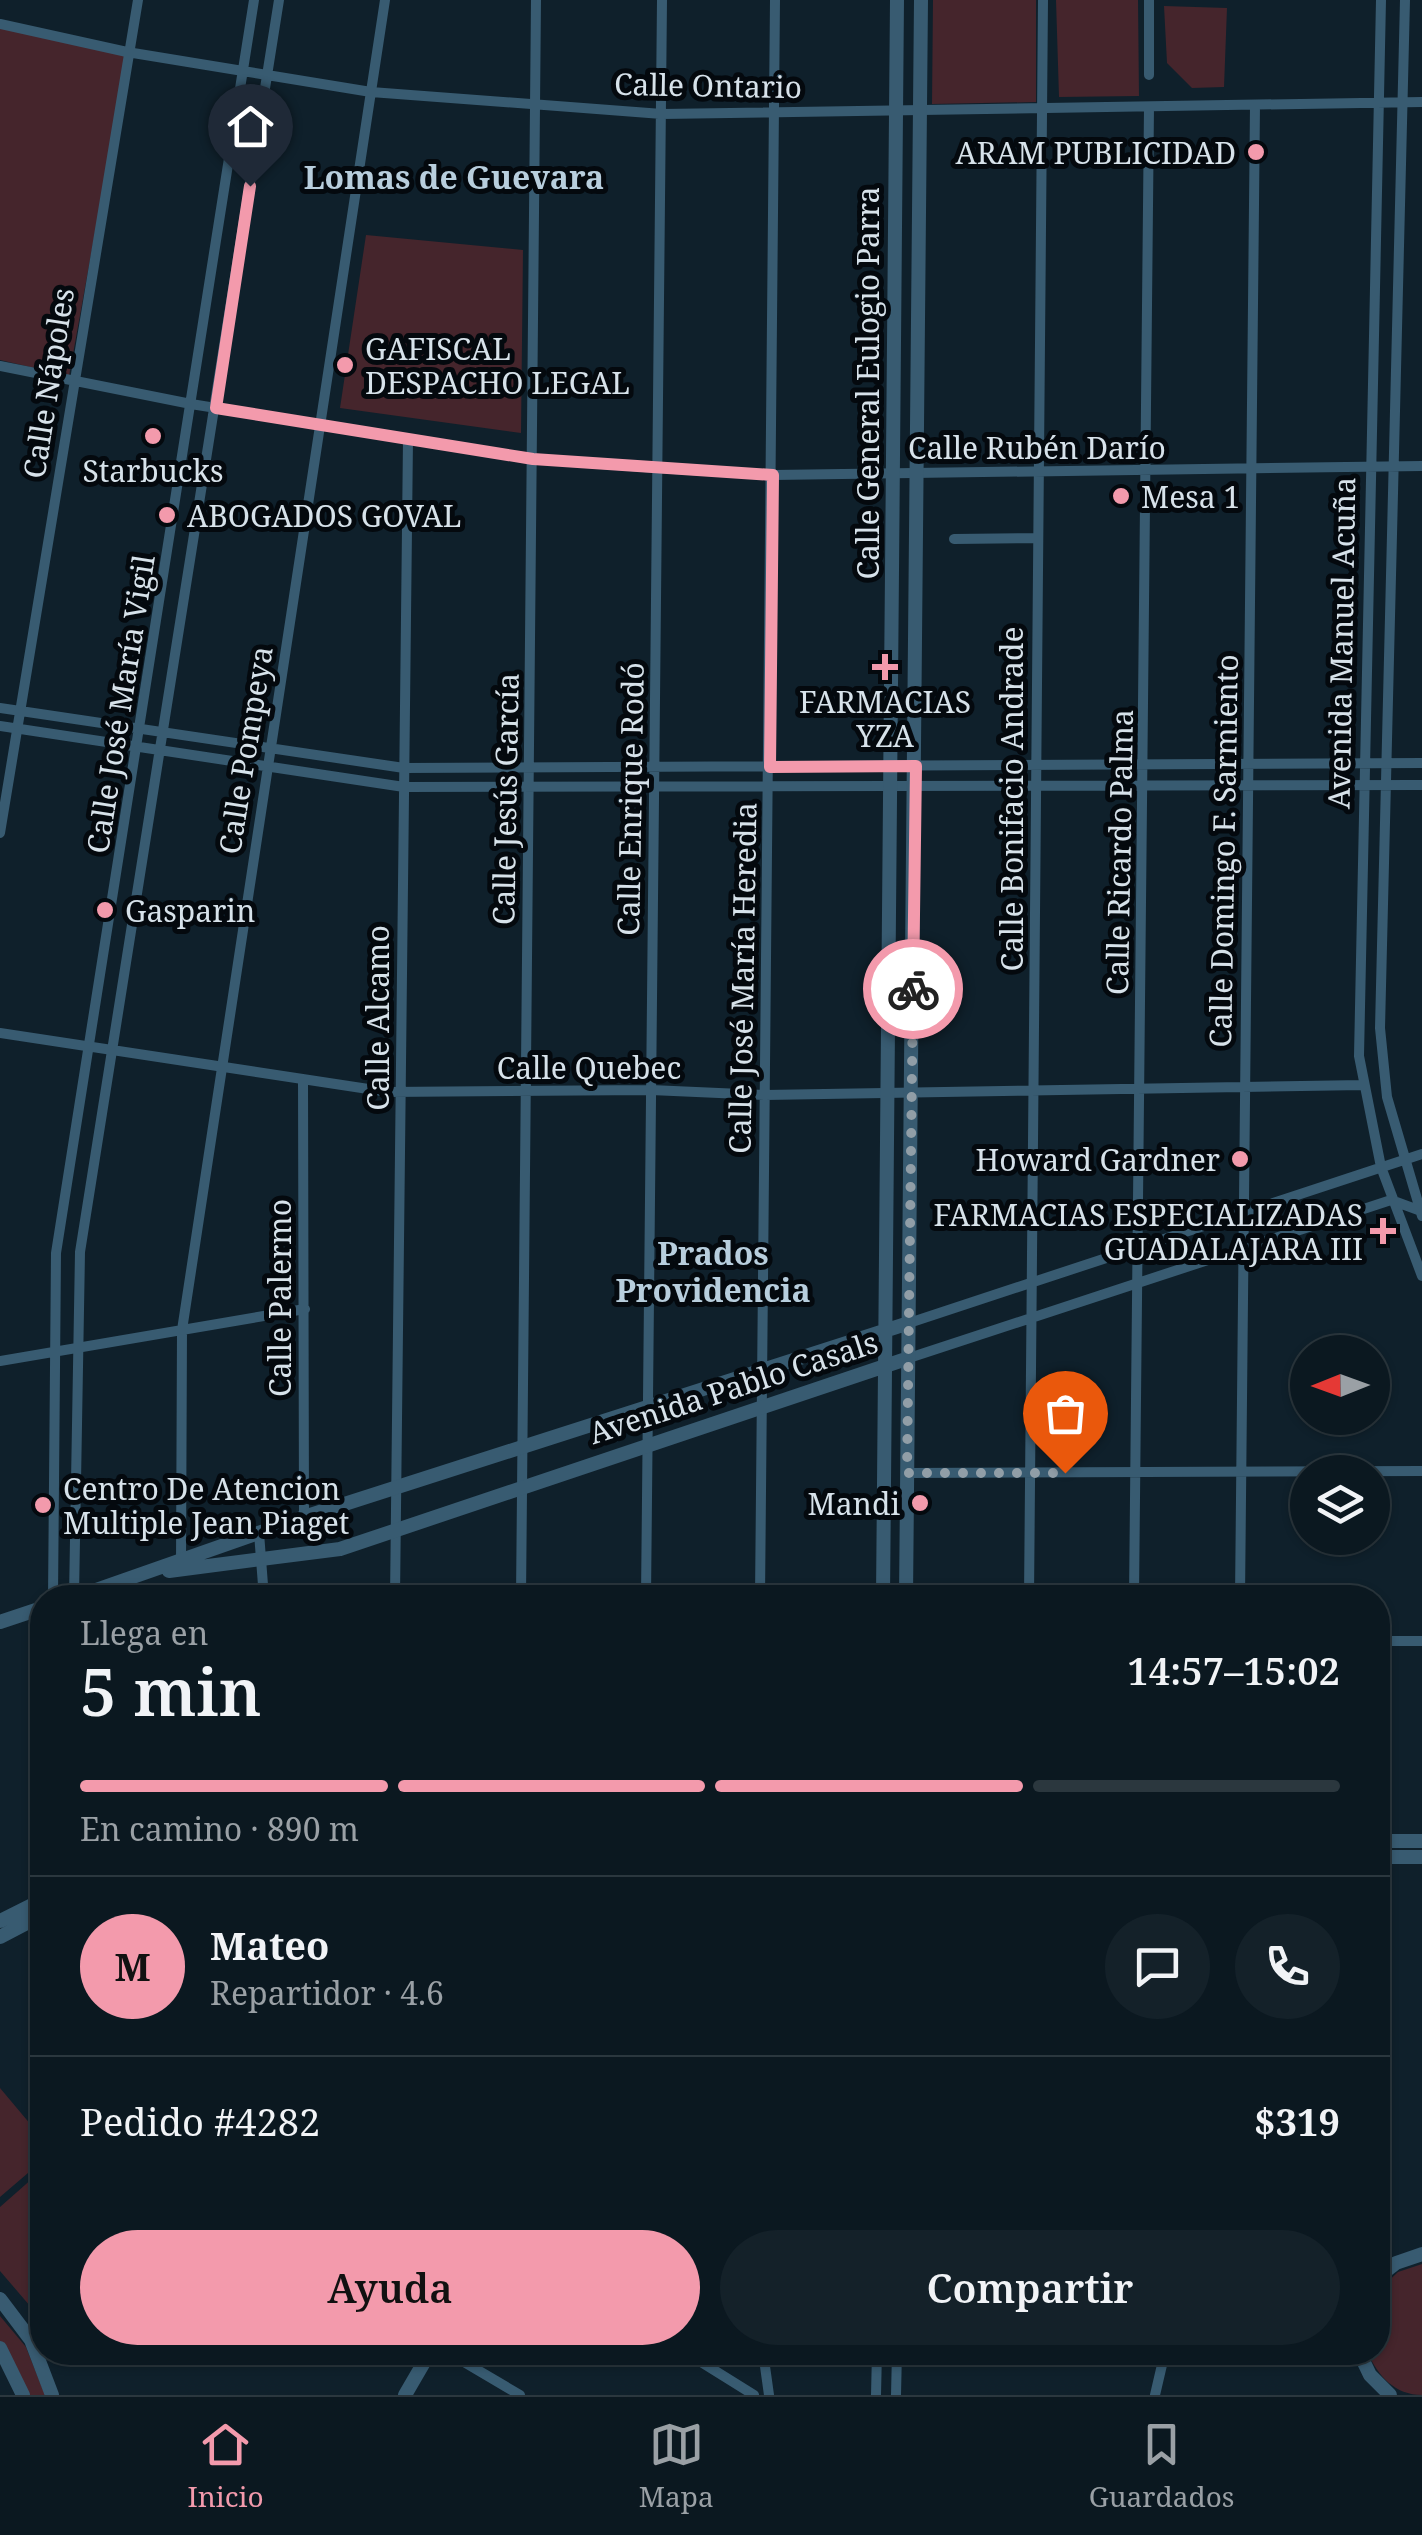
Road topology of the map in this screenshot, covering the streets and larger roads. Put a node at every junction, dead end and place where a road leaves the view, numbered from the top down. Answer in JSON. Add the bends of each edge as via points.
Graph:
{"nodes":[{"id":1,"x":138,"y":0,"type":"edge"},
{"id":2,"x":254,"y":0,"type":"edge"},
{"id":3,"x":279,"y":0,"type":"edge"},
{"id":4,"x":386,"y":0,"type":"edge"},
{"id":5,"x":536,"y":0,"type":"edge"},
{"id":6,"x":662,"y":0,"type":"edge"},
{"id":7,"x":775,"y":0,"type":"edge"},
{"id":8,"x":897,"y":0,"type":"edge"},
{"id":9,"x":921,"y":0,"type":"edge"},
{"id":10,"x":1043,"y":0,"type":"edge"},
{"id":11,"x":1149,"y":0,"type":"edge"},
{"id":12,"x":1381,"y":0,"type":"edge"},
{"id":13,"x":1405,"y":0,"type":"edge"},
{"id":14,"x":0,"y":24,"type":"edge"},
{"id":15,"x":127,"y":52,"type":"junction"},
{"id":16,"x":242,"y":72,"type":"junction"},
{"id":17,"x":1149,"y":75,"type":"dead end"},
{"id":18,"x":267,"y":76,"type":"junction"},
{"id":19,"x":371,"y":92,"type":"junction"},
{"id":20,"x":535,"y":102,"type":"junction"},
{"id":21,"x":1422,"y":102,"type":"edge"},
{"id":22,"x":1378,"y":103,"type":"junction"},
{"id":23,"x":1402,"y":103,"type":"junction"},
{"id":24,"x":1255,"y":105,"type":"junction"},
{"id":25,"x":1149,"y":107,"type":"junction"},
{"id":26,"x":1042,"y":109,"type":"junction"},
{"id":27,"x":897,"y":110,"type":"junction"},
{"id":28,"x":921,"y":110,"type":"junction"},
{"id":29,"x":775,"y":112,"type":"junction"},
{"id":30,"x":662,"y":114,"type":"junction"},
{"id":31,"x":0,"y":366,"type":"edge"},
{"id":32,"x":73,"y":382,"type":"junction"},
{"id":33,"x":192,"y":404,"type":"junction"},
{"id":34,"x":216,"y":408,"type":"junction"},
{"id":35,"x":319,"y":425,"type":"junction"},
{"id":36,"x":408,"y":439,"type":"junction"},
{"id":37,"x":533,"y":459,"type":"junction"},
{"id":38,"x":1422,"y":466,"type":"edge"},
{"id":39,"x":1393,"y":467,"type":"junction"},
{"id":40,"x":657,"y":468,"type":"junction"},
{"id":41,"x":1370,"y":468,"type":"junction"},
{"id":42,"x":1252,"y":470,"type":"junction"},
{"id":43,"x":1147,"y":471,"type":"junction"},
{"id":44,"x":895,"y":473,"type":"junction"},
{"id":45,"x":919,"y":473,"type":"junction"},
{"id":46,"x":1039,"y":473,"type":"junction"},
{"id":47,"x":773,"y":475,"type":"junction"},
{"id":48,"x":1038,"y":538,"type":"junction"},
{"id":49,"x":954,"y":539,"type":"dead end"},
{"id":50,"x":0,"y":708,"type":"edge"},
{"id":51,"x":19,"y":710,"type":"junction"},
{"id":52,"x":0,"y":726,"type":"edge"},
{"id":53,"x":16,"y":728,"type":"junction"},
{"id":54,"x":141,"y":730,"type":"junction"},
{"id":55,"x":166,"y":732,"type":"junction"},
{"id":56,"x":138,"y":748,"type":"junction"},
{"id":57,"x":270,"y":749,"type":"junction"},
{"id":58,"x":162,"y":751,"type":"junction"},
{"id":59,"x":1364,"y":763,"type":"junction"},
{"id":60,"x":1386,"y":763,"type":"junction"},
{"id":61,"x":1422,"y":763,"type":"edge"},
{"id":62,"x":1146,"y":764,"type":"junction"},
{"id":63,"x":1249,"y":764,"type":"junction"},
{"id":64,"x":1036,"y":765,"type":"junction"},
{"id":65,"x":891,"y":766,"type":"junction"},
{"id":66,"x":916,"y":766,"type":"junction"},
{"id":67,"x":268,"y":767,"type":"junction"},
{"id":68,"x":770,"y":767,"type":"junction"},
{"id":69,"x":404,"y":768,"type":"junction"},
{"id":70,"x":530,"y":768,"type":"junction"},
{"id":71,"x":656,"y":768,"type":"junction"},
{"id":72,"x":1422,"y":784,"type":"edge"},
{"id":73,"x":1145,"y":785,"type":"junction"},
{"id":74,"x":1249,"y":785,"type":"junction"},
{"id":75,"x":1364,"y":785,"type":"junction"},
{"id":76,"x":1386,"y":785,"type":"junction"},
{"id":77,"x":530,"y":786,"type":"junction"},
{"id":78,"x":655,"y":786,"type":"junction"},
{"id":79,"x":769,"y":786,"type":"junction"},
{"id":80,"x":891,"y":786,"type":"junction"},
{"id":81,"x":916,"y":786,"type":"junction"},
{"id":82,"x":1036,"y":786,"type":"junction"},
{"id":83,"x":404,"y":787,"type":"junction"},
{"id":84,"x":0,"y":830,"type":"edge"},
{"id":85,"x":0,"y":1033,"type":"edge"},
{"id":86,"x":92,"y":1048,"type":"junction"},
{"id":87,"x":113,"y":1050,"type":"junction"},
{"id":88,"x":222,"y":1067,"type":"junction"},
{"id":89,"x":303,"y":1079,"type":"junction"},
{"id":90,"x":1363,"y":1085,"type":"junction"},
{"id":91,"x":1246,"y":1086,"type":"junction"},
{"id":92,"x":1141,"y":1087,"type":"junction"},
{"id":93,"x":1034,"y":1088,"type":"junction"},
{"id":94,"x":652,"y":1090,"type":"junction"},
{"id":95,"x":527,"y":1091,"type":"junction"},
{"id":96,"x":402,"y":1092,"type":"junction"},
{"id":97,"x":911,"y":1093,"type":"junction"},
{"id":98,"x":887,"y":1094,"type":"junction"},
{"id":99,"x":765,"y":1095,"type":"junction"},
{"id":100,"x":1422,"y":1154,"type":"edge"},
{"id":101,"x":1405,"y":1159,"type":"junction"},
{"id":102,"x":1381,"y":1166,"type":"junction"},
{"id":103,"x":1391,"y":1200,"type":"junction"},
{"id":104,"x":1244,"y":1211,"type":"junction"},
{"id":105,"x":1421,"y":1213,"type":"edge"},
{"id":106,"x":1140,"y":1243,"type":"junction"},
{"id":107,"x":1243,"y":1251,"type":"junction"},
{"id":108,"x":1422,"y":1276,"type":"edge"},
{"id":109,"x":1032,"y":1282,"type":"junction"},
{"id":110,"x":1137,"y":1286,"type":"junction"},
{"id":111,"x":305,"y":1308,"type":"junction"},
{"id":112,"x":1032,"y":1318,"type":"junction"},
{"id":113,"x":909,"y":1323,"type":"junction"},
{"id":114,"x":182,"y":1330,"type":"junction"},
{"id":115,"x":885,"y":1331,"type":"junction"},
{"id":116,"x":78,"y":1348,"type":"junction"},
{"id":117,"x":56,"y":1352,"type":"junction"},
{"id":118,"x":909,"y":1358,"type":"junction"},
{"id":119,"x":0,"y":1362,"type":"edge"},
{"id":120,"x":885,"y":1365,"type":"junction"},
{"id":121,"x":762,"y":1370,"type":"junction"},
{"id":122,"x":762,"y":1406,"type":"junction"},
{"id":123,"x":649,"y":1407,"type":"junction"},
{"id":124,"x":648,"y":1444,"type":"junction"},
{"id":125,"x":523,"y":1447,"type":"junction"},
{"id":126,"x":1422,"y":1471,"type":"edge"},
{"id":127,"x":1135,"y":1472,"type":"junction"},
{"id":128,"x":1242,"y":1472,"type":"junction"},
{"id":129,"x":907,"y":1473,"type":"junction"},
{"id":130,"x":1030,"y":1473,"type":"junction"},
{"id":131,"x":522,"y":1486,"type":"junction"},
{"id":132,"x":396,"y":1487,"type":"junction"},
{"id":133,"x":304,"y":1517,"type":"junction"},
{"id":134,"x":396,"y":1528,"type":"junction"},
{"id":135,"x":259,"y":1533,"type":"junction"},
{"id":136,"x":263,"y":1562,"type":"junction"},
{"id":137,"x":181,"y":1565,"type":"junction"},
{"id":138,"x":53,"y":1585,"type":"edge"},
{"id":139,"x":73,"y":1585,"type":"edge"},
{"id":140,"x":110,"y":1585,"type":"edge"},
{"id":141,"x":264,"y":1585,"type":"edge"},
{"id":142,"x":396,"y":1585,"type":"edge"},
{"id":143,"x":521,"y":1585,"type":"edge"},
{"id":144,"x":646,"y":1585,"type":"edge"},
{"id":145,"x":760,"y":1585,"type":"edge"},
{"id":146,"x":883,"y":1585,"type":"edge"},
{"id":147,"x":906,"y":1585,"type":"edge"},
{"id":148,"x":1030,"y":1585,"type":"edge"},
{"id":149,"x":1134,"y":1585,"type":"edge"},
{"id":150,"x":1240,"y":1585,"type":"edge"},
{"id":151,"x":30,"y":1612,"type":"edge"},
{"id":152,"x":0,"y":1622,"type":"edge"},
{"id":153,"x":1422,"y":1641,"type":"edge"},
{"id":154,"x":1390,"y":1642,"type":"edge"},
{"id":155,"x":1390,"y":1841,"type":"edge"},
{"id":156,"x":1422,"y":1841,"type":"edge"},
{"id":157,"x":1390,"y":1857,"type":"edge"},
{"id":158,"x":1422,"y":1857,"type":"edge"},
{"id":159,"x":30,"y":1908,"type":"edge"},
{"id":160,"x":30,"y":1918,"type":"edge"},
{"id":161,"x":5,"y":1926,"type":"edge"},
{"id":162,"x":1422,"y":2254,"type":"edge"},
{"id":163,"x":1390,"y":2268,"type":"edge"},
{"id":164,"x":0,"y":2299,"type":"edge"},
{"id":165,"x":30,"y":2339,"type":"edge"},
{"id":166,"x":0,"y":2348,"type":"edge"},
{"id":167,"x":41,"y":2365,"type":"edge"},
{"id":168,"x":422,"y":2365,"type":"edge"},
{"id":169,"x":469,"y":2365,"type":"edge"},
{"id":170,"x":706,"y":2365,"type":"edge"},
{"id":171,"x":765,"y":2365,"type":"edge"},
{"id":172,"x":876,"y":2365,"type":"edge"},
{"id":173,"x":897,"y":2365,"type":"edge"},
{"id":174,"x":1162,"y":2365,"type":"edge"},
{"id":175,"x":1366,"y":2365,"type":"edge"},
{"id":176,"x":23,"y":2395,"type":"edge"},
{"id":177,"x":52,"y":2395,"type":"edge"},
{"id":178,"x":405,"y":2395,"type":"edge"},
{"id":179,"x":520,"y":2395,"type":"edge"},
{"id":180,"x":754,"y":2395,"type":"edge"},
{"id":181,"x":769,"y":2395,"type":"edge"},
{"id":182,"x":876,"y":2395,"type":"edge"},
{"id":183,"x":896,"y":2395,"type":"edge"},
{"id":184,"x":1155,"y":2395,"type":"edge"},
{"id":185,"x":1390,"y":2395,"type":"edge"}],
"edges":[{"from":1,"to":15,"type":"street","name":"Calle Nápoles"},
{"from":2,"to":16,"type":"street","name":"Calle José María Vigil"},
{"from":3,"to":18,"type":"street","name":"Calle José María Vigil"},
{"from":4,"to":19,"type":"street","name":"Calle Pompeya"},
{"from":5,"to":20,"type":"street","name":"Calle Jesús García"},
{"from":6,"to":30,"type":"street","name":"Calle Enrique Rodó"},
{"from":7,"to":29,"type":"street","name":"Calle José María Heredia"},
{"from":8,"to":27,"type":"street","name":"Calle General Eulogio Parra"},
{"from":9,"to":28,"type":"street","name":"Calle General Eulogio Parra"},
{"from":10,"to":26,"type":"street","name":"Calle Bonifacio Andrade"},
{"from":11,"to":17,"type":"street"},
{"from":12,"to":22,"type":"street","name":"Avenida Manuel Acuña"},
{"from":13,"to":23,"type":"street","name":"Avenida Manuel Acuña"},
{"from":14,"to":15,"type":"street","name":"Calle Ontario"},
{"from":15,"to":16,"type":"street","name":"Calle Ontario"},
{"from":15,"to":32,"type":"street","name":"Calle Nápoles"},
{"from":16,"to":18,"type":"street","name":"Calle Ontario"},
{"from":16,"to":33,"type":"street","name":"Calle José María Vigil"},
{"from":18,"to":19,"type":"street","name":"Calle Ontario"},
{"from":18,"to":34,"type":"street","name":"Calle José María Vigil"},
{"from":19,"to":20,"type":"street","name":"Calle Ontario"},
{"from":19,"to":35,"type":"street","name":"Calle Pompeya"},
{"from":20,"to":30,"type":"street","name":"Calle Ontario"},
{"from":20,"to":37,"type":"street","name":"Calle Jesús García"},
{"from":21,"to":23,"type":"street","name":"Calle Ontario"},
{"from":22,"to":23,"type":"street","name":"Calle Ontario"},
{"from":22,"to":24,"type":"street","name":"Calle Ontario"},
{"from":22,"to":41,"type":"street","name":"Avenida Manuel Acuña"},
{"from":23,"to":39,"type":"street","name":"Avenida Manuel Acuña"},
{"from":24,"to":25,"type":"street","name":"Calle Ontario"},
{"from":24,"to":42,"type":"street","name":"Calle Domingo F. Sarmiento"},
{"from":25,"to":26,"type":"street","name":"Calle Ontario"},
{"from":25,"to":43,"type":"street","name":"Calle Ricardo Palma"},
{"from":26,"to":28,"type":"street","name":"Calle Ontario"},
{"from":26,"to":46,"type":"street","name":"Calle Bonifacio Andrade"},
{"from":27,"to":28,"type":"street","name":"Calle Ontario"},
{"from":27,"to":29,"type":"street","name":"Calle Ontario"},
{"from":27,"to":44,"type":"street","name":"Calle General Eulogio Parra"},
{"from":28,"to":45,"type":"street","name":"Calle General Eulogio Parra"},
{"from":29,"to":30,"type":"street","name":"Calle Ontario"},
{"from":29,"to":47,"type":"street","name":"Calle José María Heredia"},
{"from":30,"to":40,"type":"street","name":"Calle Enrique Rodó"},
{"from":31,"to":32,"type":"street","name":"Calle Rubén Darío"},
{"from":32,"to":33,"type":"street","name":"Calle Rubén Darío"},
{"from":32,"to":51,"type":"street","name":"Calle Nápoles"},
{"from":33,"to":34,"type":"street","name":"Calle Rubén Darío"},
{"from":33,"to":54,"type":"street","name":"Calle José María Vigil"},
{"from":34,"to":35,"type":"street","name":"Calle Rubén Darío"},
{"from":34,"to":55,"type":"street","name":"Calle José María Vigil"},
{"from":35,"to":36,"type":"street","name":"Calle Rubén Darío"},
{"from":35,"to":57,"type":"street","name":"Calle Pompeya"},
{"from":36,"to":37,"type":"street","name":"Calle Rubén Darío"},
{"from":36,"to":69,"type":"street","name":"Calle Alcamo"},
{"from":37,"to":40,"type":"street","name":"Calle Rubén Darío"},
{"from":37,"to":70,"type":"street","name":"Calle Jesús García"},
{"from":38,"to":39,"type":"street","name":"Calle Rubén Darío"},
{"from":39,"to":41,"type":"street","name":"Calle Rubén Darío"},
{"from":39,"to":60,"type":"street","name":"Avenida Manuel Acuña"},
{"from":40,"to":47,"type":"street","name":"Calle Rubén Darío"},
{"from":40,"to":71,"type":"street","name":"Calle Enrique Rodó"},
{"from":41,"to":42,"type":"street","name":"Calle Rubén Darío"},
{"from":41,"to":59,"type":"street","name":"Avenida Manuel Acuña"},
{"from":42,"to":43,"type":"street","name":"Calle Rubén Darío"},
{"from":42,"to":63,"type":"street","name":"Calle Domingo F. Sarmiento"},
{"from":43,"to":46,"type":"street","name":"Calle Rubén Darío"},
{"from":43,"to":62,"type":"street","name":"Calle Ricardo Palma"},
{"from":44,"to":45,"type":"street","name":"Calle Rubén Darío"},
{"from":44,"to":47,"type":"street","name":"Calle Rubén Darío"},
{"from":44,"to":65,"type":"street","name":"Calle General Eulogio Parra"},
{"from":45,"to":46,"type":"street","name":"Calle Rubén Darío"},
{"from":45,"to":66,"type":"street","name":"Calle General Eulogio Parra"},
{"from":46,"to":48,"type":"street","name":"Calle Bonifacio Andrade"},
{"from":47,"to":68,"type":"street","name":"Calle José María Heredia"},
{"from":48,"to":49,"type":"street"},
{"from":48,"to":64,"type":"street","name":"Calle Bonifacio Andrade"},
{"from":50,"to":51,"type":"street"},
{"from":51,"to":53,"type":"street","name":"Calle Nápoles"},
{"from":51,"to":54,"type":"street"},
{"from":52,"to":53,"type":"street"},
{"from":53,"to":56,"type":"street"},
{"from":53,"to":84,"type":"street","name":"Calle Nápoles"},
{"from":54,"to":55,"type":"street"},
{"from":54,"to":56,"type":"street","name":"Calle José María Vigil"},
{"from":55,"to":57,"type":"street"},
{"from":55,"to":58,"type":"street","name":"Calle José María Vigil"},
{"from":56,"to":58,"type":"street"},
{"from":56,"to":86,"type":"street","name":"Calle José María Vigil"},
{"from":57,"to":67,"type":"street","name":"Calle Pompeya"},
{"from":57,"to":69,"type":"street"},
{"from":58,"to":67,"type":"street"},
{"from":58,"to":87,"type":"street","name":"Calle José María Vigil"},
{"from":59,"to":60,"type":"street"},
{"from":59,"to":63,"type":"street"},
{"from":59,"to":75,"type":"street","name":"Avenida Manuel Acuña"},
{"from":60,"to":61,"type":"street"},
{"from":60,"to":76,"type":"street","name":"Avenida Manuel Acuña"},
{"from":62,"to":63,"type":"street"},
{"from":62,"to":64,"type":"street"},
{"from":62,"to":73,"type":"street","name":"Calle Ricardo Palma"},
{"from":63,"to":74,"type":"street","name":"Calle Domingo F. Sarmiento"},
{"from":64,"to":66,"type":"street"},
{"from":64,"to":82,"type":"street","name":"Calle Bonifacio Andrade"},
{"from":65,"to":66,"type":"street"},
{"from":65,"to":68,"type":"street"},
{"from":65,"to":80,"type":"street","name":"Calle General Eulogio Parra"},
{"from":66,"to":81,"type":"street","name":"Calle General Eulogio Parra"},
{"from":67,"to":83,"type":"street"},
{"from":67,"to":88,"type":"street","name":"Calle Pompeya"},
{"from":68,"to":71,"type":"street"},
{"from":68,"to":79,"type":"street","name":"Calle José María Heredia"},
{"from":69,"to":70,"type":"street"},
{"from":69,"to":83,"type":"street","name":"Calle Alcamo"},
{"from":70,"to":71,"type":"street"},
{"from":70,"to":77,"type":"street","name":"Calle Jesús García"},
{"from":71,"to":78,"type":"street","name":"Calle Enrique Rodó"},
{"from":72,"to":76,"type":"street"},
{"from":73,"to":74,"type":"street"},
{"from":73,"to":82,"type":"street"},
{"from":73,"to":92,"type":"street","name":"Calle Ricardo Palma"},
{"from":74,"to":75,"type":"street"},
{"from":74,"to":91,"type":"street","name":"Calle Domingo F. Sarmiento"},
{"from":75,"to":76,"type":"street"},
{"from":75,"to":90,"type":"street","name":"Avenida Manuel Acuña","via":[[1358,1019]]},
{"from":76,"to":101,"type":"street","name":"Avenida Manuel Acuña","via":[[1381,1052]]},
{"from":77,"to":78,"type":"street"},
{"from":77,"to":83,"type":"street"},
{"from":77,"to":95,"type":"street","name":"Calle Jesús García"},
{"from":78,"to":79,"type":"street"},
{"from":78,"to":94,"type":"street","name":"Calle Enrique Rodó"},
{"from":79,"to":80,"type":"street"},
{"from":79,"to":99,"type":"street","name":"Calle José María Heredia"},
{"from":80,"to":81,"type":"street"},
{"from":80,"to":98,"type":"street","name":"Calle General Eulogio Parra"},
{"from":81,"to":82,"type":"street"},
{"from":81,"to":97,"type":"street","name":"Calle General Eulogio Parra"},
{"from":82,"to":93,"type":"street","name":"Calle Bonifacio Andrade"},
{"from":83,"to":96,"type":"street","name":"Calle Alcamo"},
{"from":85,"to":86,"type":"street","name":"Calle Quebec"},
{"from":86,"to":87,"type":"street","name":"Calle Quebec"},
{"from":86,"to":117,"type":"street","name":"Calle José María Vigil","via":[[56,1253]]},
{"from":87,"to":88,"type":"street","name":"Calle Quebec"},
{"from":87,"to":116,"type":"street","name":"Calle José María Vigil","via":[[80,1252]]},
{"from":88,"to":89,"type":"street","name":"Calle Quebec"},
{"from":88,"to":114,"type":"street","name":"Calle Pompeya"},
{"from":89,"to":96,"type":"street","name":"Calle Quebec"},
{"from":89,"to":111,"type":"street","name":"Calle Palermo"},
{"from":90,"to":91,"type":"street","name":"Calle Quebec"},
{"from":90,"to":102,"type":"street","name":"Avenida Manuel Acuña"},
{"from":91,"to":92,"type":"street","name":"Calle Quebec"},
{"from":91,"to":104,"type":"street","name":"Calle Domingo F. Sarmiento"},
{"from":92,"to":93,"type":"street","name":"Calle Quebec"},
{"from":92,"to":106,"type":"street","name":"Calle Ricardo Palma"},
{"from":93,"to":97,"type":"street","name":"Calle Quebec"},
{"from":93,"to":109,"type":"street","name":"Calle Bonifacio Andrade"},
{"from":94,"to":95,"type":"street","name":"Calle Quebec"},
{"from":94,"to":99,"type":"street","name":"Calle Quebec"},
{"from":94,"to":123,"type":"street","name":"Calle Enrique Rodó"},
{"from":95,"to":96,"type":"street","name":"Calle Quebec"},
{"from":95,"to":125,"type":"street","name":"Calle Jesús García"},
{"from":96,"to":132,"type":"street","name":"Calle Alcamo"},
{"from":97,"to":98,"type":"street","name":"Calle Quebec"},
{"from":97,"to":113,"type":"street","name":"Calle General Eulogio Parra"},
{"from":98,"to":99,"type":"street","name":"Calle Quebec"},
{"from":98,"to":115,"type":"street","name":"Calle General Eulogio Parra"},
{"from":99,"to":121,"type":"street","name":"Calle José María Heredia"},
{"from":100,"to":101,"type":"street","name":"Avenida Pablo Casals"},
{"from":101,"to":102,"type":"street","name":"Avenida Pablo Casals"},
{"from":101,"to":105,"type":"street","name":"Avenida Manuel Acuña"},
{"from":102,"to":103,"type":"street","name":"Avenida Manuel Acuña"},
{"from":102,"to":104,"type":"street","name":"Avenida Pablo Casals"},
{"from":103,"to":105,"type":"street"},
{"from":103,"to":107,"type":"street","name":"Avenida Pablo Casals"},
{"from":103,"to":108,"type":"street","name":"Avenida Manuel Acuña"},
{"from":104,"to":106,"type":"street","name":"Avenida Pablo Casals"},
{"from":104,"to":107,"type":"street","name":"Calle Domingo F. Sarmiento"},
{"from":106,"to":109,"type":"street","name":"Avenida Pablo Casals"},
{"from":106,"to":110,"type":"street","name":"Calle Ricardo Palma"},
{"from":107,"to":110,"type":"street","name":"Avenida Pablo Casals"},
{"from":107,"to":128,"type":"street","name":"Calle Domingo F. Sarmiento"},
{"from":109,"to":112,"type":"street","name":"Calle Bonifacio Andrade"},
{"from":109,"to":113,"type":"street","name":"Avenida Pablo Casals"},
{"from":110,"to":112,"type":"street","name":"Avenida Pablo Casals"},
{"from":110,"to":127,"type":"street","name":"Calle Ricardo Palma"},
{"from":111,"to":114,"type":"street"},
{"from":111,"to":133,"type":"street","name":"Calle Palermo"},
{"from":112,"to":118,"type":"street","name":"Avenida Pablo Casals"},
{"from":112,"to":130,"type":"street","name":"Calle Bonifacio Andrade"},
{"from":113,"to":115,"type":"street","name":"Avenida Pablo Casals"},
{"from":113,"to":118,"type":"street","name":"Calle General Eulogio Parra"},
{"from":114,"to":116,"type":"street"},
{"from":114,"to":137,"type":"street","name":"Calle Pompeya"},
{"from":115,"to":120,"type":"street","name":"Calle General Eulogio Parra"},
{"from":115,"to":121,"type":"street","name":"Avenida Pablo Casals"},
{"from":116,"to":117,"type":"street"},
{"from":116,"to":139,"type":"street","name":"Calle José María Vigil"},
{"from":117,"to":119,"type":"street"},
{"from":117,"to":138,"type":"street","name":"Calle José María Vigil"},
{"from":118,"to":120,"type":"street","name":"Avenida Pablo Casals"},
{"from":118,"to":129,"type":"street","name":"Calle General Eulogio Parra"},
{"from":120,"to":122,"type":"street","name":"Avenida Pablo Casals"},
{"from":120,"to":146,"type":"street","name":"Calle General Eulogio Parra"},
{"from":121,"to":122,"type":"street","name":"Calle José María Heredia"},
{"from":121,"to":123,"type":"street","name":"Avenida Pablo Casals"},
{"from":122,"to":124,"type":"street","name":"Avenida Pablo Casals"},
{"from":122,"to":145,"type":"street","name":"Calle José María Heredia"},
{"from":123,"to":124,"type":"street","name":"Calle Enrique Rodó"},
{"from":123,"to":125,"type":"street","name":"Avenida Pablo Casals"},
{"from":124,"to":131,"type":"street","name":"Avenida Pablo Casals"},
{"from":124,"to":144,"type":"street","name":"Calle Enrique Rodó"},
{"from":125,"to":131,"type":"street","name":"Calle Jesús García"},
{"from":125,"to":132,"type":"street","name":"Avenida Pablo Casals"},
{"from":126,"to":128,"type":"street"},
{"from":127,"to":128,"type":"street"},
{"from":127,"to":130,"type":"street"},
{"from":127,"to":149,"type":"street","name":"Calle Ricardo Palma"},
{"from":128,"to":150,"type":"street","name":"Calle Domingo F. Sarmiento"},
{"from":129,"to":130,"type":"street"},
{"from":129,"to":147,"type":"street","name":"Calle General Eulogio Parra"},
{"from":130,"to":148,"type":"street","name":"Calle Bonifacio Andrade"},
{"from":131,"to":134,"type":"street","name":"Avenida Pablo Casals"},
{"from":131,"to":143,"type":"street","name":"Calle Jesús García"},
{"from":132,"to":133,"type":"street","name":"Avenida Pablo Casals"},
{"from":132,"to":134,"type":"street","name":"Calle Alcamo"},
{"from":133,"to":135,"type":"street","name":"Avenida Pablo Casals"},
{"from":134,"to":136,"type":"street","name":"Avenida Pablo Casals","via":[[318,1555]]},
{"from":134,"to":142,"type":"street","name":"Calle Alcamo"},
{"from":135,"to":136,"type":"street"},
{"from":135,"to":137,"type":"street","name":"Avenida Pablo Casals"},
{"from":136,"to":137,"type":"street","name":"Avenida Pablo Casals"},
{"from":136,"to":141,"type":"street"},
{"from":137,"to":140,"type":"street","name":"Avenida Pablo Casals"},
{"from":151,"to":152,"type":"street"},
{"from":153,"to":154,"type":"street"},
{"from":155,"to":156,"type":"street"},
{"from":157,"to":158,"type":"street"},
{"from":159,"to":161,"type":"street"},
{"from":160,"to":161,"type":"street"},
{"from":162,"to":163,"type":"street"},
{"from":164,"to":165,"type":"street"},
{"from":166,"to":176,"type":"street"},
{"from":167,"to":177,"type":"street"},
{"from":168,"to":178,"type":"street"},
{"from":169,"to":179,"type":"street"},
{"from":170,"to":180,"type":"street"},
{"from":171,"to":181,"type":"street"},
{"from":172,"to":182,"type":"street"},
{"from":173,"to":183,"type":"street"},
{"from":174,"to":184,"type":"street"},
{"from":175,"to":185,"type":"street"}]}
